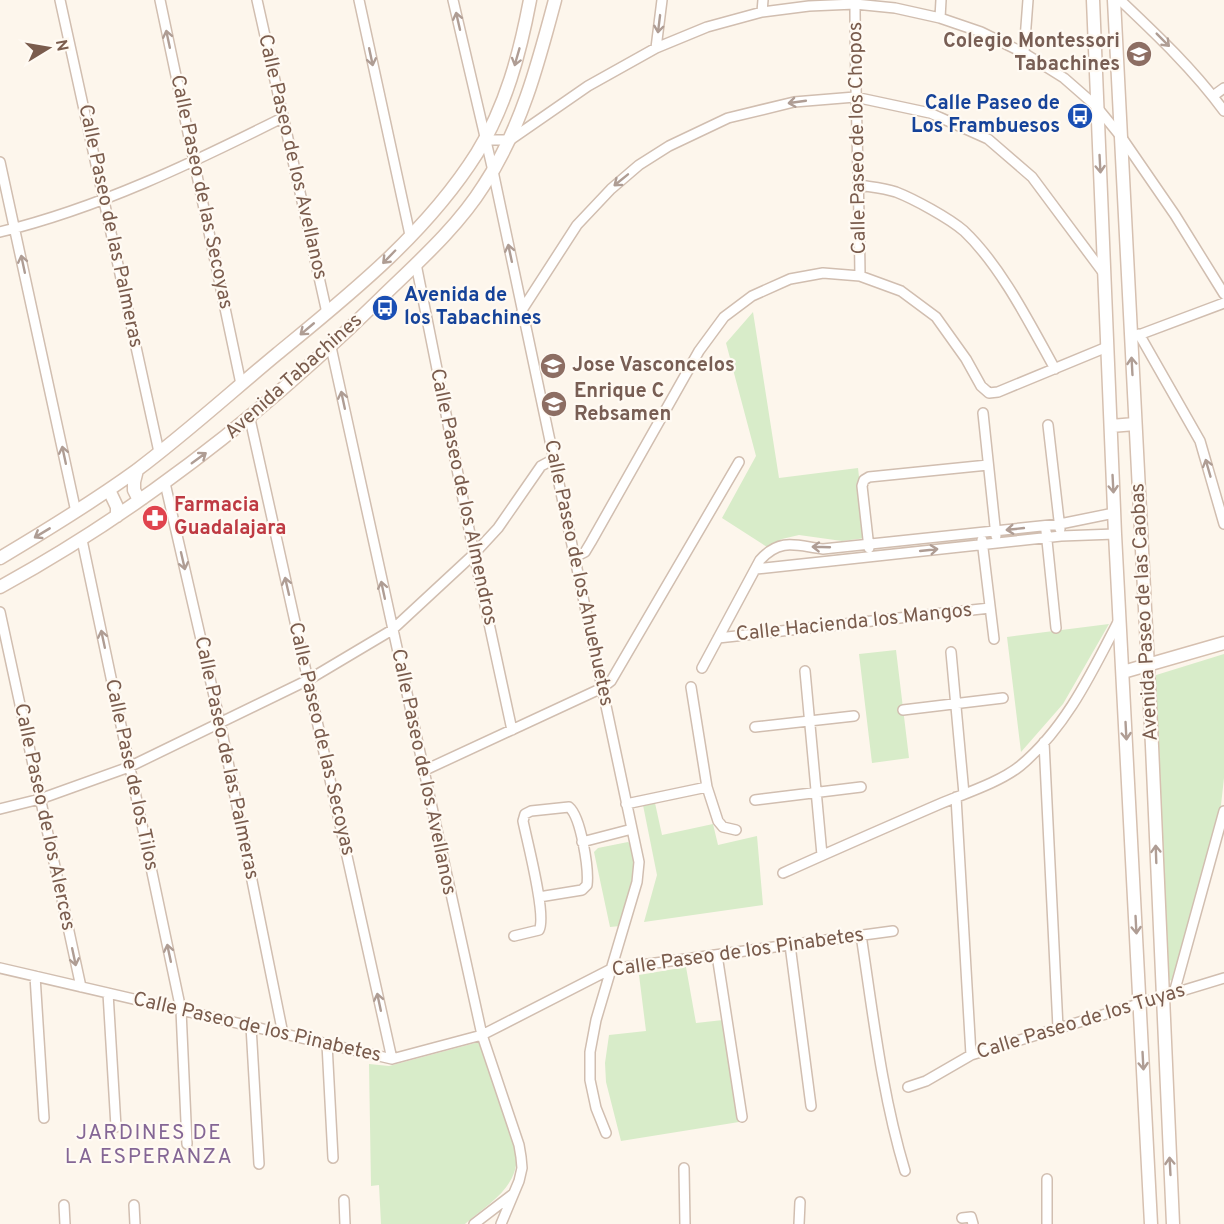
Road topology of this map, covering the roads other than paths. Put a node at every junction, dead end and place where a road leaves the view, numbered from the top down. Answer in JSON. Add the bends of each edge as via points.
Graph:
{"nodes":[{"id":1,"x":60,"y":0,"type":"edge"},
{"id":2,"x":160,"y":0,"type":"edge"},
{"id":3,"x":257,"y":0,"type":"edge"},
{"id":4,"x":358,"y":0,"type":"edge"},
{"id":5,"x":453,"y":0,"type":"edge"},
{"id":6,"x":530,"y":0,"type":"edge"},
{"id":7,"x":555,"y":0,"type":"edge"},
{"id":8,"x":662,"y":0,"type":"edge"},
{"id":9,"x":763,"y":0,"type":"edge"},
{"id":10,"x":941,"y":0,"type":"edge"},
{"id":11,"x":1028,"y":0,"type":"edge"},
{"id":12,"x":1093,"y":0,"type":"edge"},
{"id":13,"x":1114,"y":0,"type":"edge"},
{"id":14,"x":1120,"y":0,"type":"edge"},
{"id":15,"x":855,"y":2,"type":"edge"},
{"id":16,"x":762,"y":12,"type":"junction"},
{"id":17,"x":940,"y":18,"type":"junction"},
{"id":18,"x":656,"y":48,"type":"junction"},
{"id":19,"x":1024,"y":53,"type":"junction"},
{"id":20,"x":1224,"y":88,"type":"edge"},
{"id":21,"x":1213,"y":96,"type":"junction"},
{"id":22,"x":855,"y":97,"type":"junction"},
{"id":23,"x":1096,"y":106,"type":"junction"},
{"id":24,"x":1224,"y":111,"type":"edge"},
{"id":25,"x":282,"y":118,"type":"junction"},
{"id":26,"x":1122,"y":138,"type":"junction"},
{"id":27,"x":484,"y":140,"type":"junction"},
{"id":28,"x":510,"y":140,"type":"junction"},
{"id":29,"x":0,"y":162,"type":"edge"},
{"id":30,"x":195,"y":162,"type":"junction"},
{"id":31,"x":493,"y":171,"type":"junction"},
{"id":32,"x":860,"y":185,"type":"junction"},
{"id":33,"x":104,"y":198,"type":"junction"},
{"id":34,"x":15,"y":228,"type":"junction"},
{"id":35,"x":0,"y":232,"type":"edge"},
{"id":36,"x":410,"y":235,"type":"junction"},
{"id":37,"x":416,"y":264,"type":"junction"},
{"id":38,"x":861,"y":276,"type":"junction"},
{"id":39,"x":1106,"y":276,"type":"junction"},
{"id":40,"x":368,"y":278,"type":"junction"},
{"id":41,"x":1224,"y":294,"type":"edge"},
{"id":42,"x":383,"y":296,"type":"junction"},
{"id":43,"x":1224,"y":303,"type":"edge"},
{"id":44,"x":522,"y":310,"type":"junction"},
{"id":45,"x":327,"y":313,"type":"junction"},
{"id":46,"x":1135,"y":336,"type":"junction"},
{"id":47,"x":331,"y":347,"type":"junction"},
{"id":48,"x":1107,"y":347,"type":"junction"},
{"id":49,"x":1055,"y":369,"type":"junction"},
{"id":50,"x":241,"y":384,"type":"junction"},
{"id":51,"x":983,"y":413,"type":"dead end"},
{"id":52,"x":250,"y":418,"type":"junction"},
{"id":53,"x":1048,"y":424,"type":"dead end"},
{"id":54,"x":1135,"y":424,"type":"junction"},
{"id":55,"x":1111,"y":426,"type":"junction"},
{"id":56,"x":159,"y":452,"type":"junction"},
{"id":57,"x":554,"y":459,"type":"junction"},
{"id":58,"x":739,"y":462,"type":"dead end"},
{"id":59,"x":988,"y":465,"type":"junction"},
{"id":60,"x":137,"y":470,"type":"junction"},
{"id":61,"x":165,"y":483,"type":"junction"},
{"id":62,"x":109,"y":490,"type":"junction"},
{"id":63,"x":143,"y":498,"type":"junction"},
{"id":64,"x":76,"y":512,"type":"junction"},
{"id":65,"x":1109,"y":514,"type":"junction"},
{"id":66,"x":117,"y":516,"type":"junction"},
{"id":67,"x":1060,"y":524,"type":"junction"},
{"id":68,"x":1224,"y":524,"type":"edge"},
{"id":69,"x":1046,"y":526,"type":"junction"},
{"id":70,"x":996,"y":531,"type":"junction"},
{"id":71,"x":981,"y":532,"type":"junction"},
{"id":72,"x":1110,"y":535,"type":"junction"},
{"id":73,"x":1061,"y":536,"type":"junction"},
{"id":74,"x":1047,"y":537,"type":"junction"},
{"id":75,"x":82,"y":540,"type":"junction"},
{"id":76,"x":869,"y":543,"type":"junction"},
{"id":77,"x":997,"y":543,"type":"junction"},
{"id":78,"x":983,"y":544,"type":"junction"},
{"id":79,"x":474,"y":554,"type":"junction"},
{"id":80,"x":870,"y":556,"type":"junction"},
{"id":81,"x":575,"y":557,"type":"junction"},
{"id":82,"x":0,"y":558,"type":"edge"},
{"id":83,"x":756,"y":568,"type":"junction"},
{"id":84,"x":0,"y":587,"type":"edge"},
{"id":85,"x":990,"y":608,"type":"junction"},
{"id":86,"x":0,"y":612,"type":"edge"},
{"id":87,"x":1120,"y":618,"type":"junction"},
{"id":88,"x":1056,"y":628,"type":"dead end"},
{"id":89,"x":392,"y":630,"type":"junction"},
{"id":90,"x":718,"y":639,"type":"junction"},
{"id":91,"x":994,"y":639,"type":"dead end"},
{"id":92,"x":1224,"y":644,"type":"edge"},
{"id":93,"x":951,"y":652,"type":"dead end"},
{"id":94,"x":1148,"y":665,"type":"junction"},
{"id":95,"x":702,"y":668,"type":"dead end"},
{"id":96,"x":805,"y":671,"type":"dead end"},
{"id":97,"x":1123,"y":672,"type":"junction"},
{"id":98,"x":308,"y":680,"type":"junction"},
{"id":99,"x":691,"y":687,"type":"dead end"},
{"id":100,"x":602,"y":688,"type":"junction"},
{"id":101,"x":1003,"y":698,"type":"dead end"},
{"id":102,"x":956,"y":703,"type":"junction"},
{"id":103,"x":903,"y":710,"type":"dead end"},
{"id":104,"x":854,"y":716,"type":"dead end"},
{"id":105,"x":809,"y":721,"type":"junction"},
{"id":106,"x":220,"y":722,"type":"junction"},
{"id":107,"x":755,"y":727,"type":"dead end"},
{"id":108,"x":512,"y":730,"type":"junction"},
{"id":109,"x":1044,"y":741,"type":"junction"},
{"id":110,"x":129,"y":767,"type":"junction"},
{"id":111,"x":423,"y":771,"type":"junction"},
{"id":112,"x":707,"y":787,"type":"junction"},
{"id":113,"x":861,"y":787,"type":"dead end"},
{"id":114,"x":816,"y":792,"type":"junction"},
{"id":115,"x":960,"y":795,"type":"junction"},
{"id":116,"x":40,"y":799,"type":"junction"},
{"id":117,"x":755,"y":800,"type":"dead end"},
{"id":118,"x":626,"y":804,"type":"junction"},
{"id":119,"x":0,"y":809,"type":"edge"},
{"id":120,"x":1224,"y":811,"type":"edge"},
{"id":121,"x":632,"y":829,"type":"junction"},
{"id":122,"x":736,"y":830,"type":"dead end"},
{"id":123,"x":582,"y":842,"type":"junction"},
{"id":124,"x":822,"y":855,"type":"junction"},
{"id":125,"x":783,"y":873,"type":"dead end"},
{"id":126,"x":539,"y":897,"type":"junction"},
{"id":127,"x":892,"y":931,"type":"dead end"},
{"id":128,"x":861,"y":935,"type":"junction"},
{"id":129,"x":514,"y":936,"type":"dead end"},
{"id":130,"x":790,"y":945,"type":"junction"},
{"id":131,"x":717,"y":955,"type":"junction"},
{"id":132,"x":0,"y":968,"type":"edge"},
{"id":133,"x":611,"y":969,"type":"junction"},
{"id":134,"x":35,"y":976,"type":"junction"},
{"id":135,"x":1224,"y":978,"type":"edge"},
{"id":136,"x":81,"y":987,"type":"junction"},
{"id":137,"x":108,"y":993,"type":"junction"},
{"id":138,"x":1168,"y":994,"type":"junction"},
{"id":139,"x":1140,"y":1003,"type":"junction"},
{"id":140,"x":181,"y":1010,"type":"junction"},
{"id":141,"x":251,"y":1026,"type":"junction"},
{"id":142,"x":1058,"y":1028,"type":"junction"},
{"id":143,"x":283,"y":1034,"type":"junction"},
{"id":144,"x":482,"y":1035,"type":"junction"},
{"id":145,"x":327,"y":1044,"type":"junction"},
{"id":146,"x":971,"y":1055,"type":"junction"},
{"id":147,"x":392,"y":1059,"type":"junction"},
{"id":148,"x":908,"y":1087,"type":"dead end"},
{"id":149,"x":812,"y":1106,"type":"dead end"},
{"id":150,"x":742,"y":1117,"type":"dead end"},
{"id":151,"x":44,"y":1118,"type":"dead end"},
{"id":152,"x":116,"y":1127,"type":"dead end"},
{"id":153,"x":606,"y":1132,"type":"dead end"},
{"id":154,"x":187,"y":1144,"type":"dead end"},
{"id":155,"x":333,"y":1158,"type":"dead end"},
{"id":156,"x":259,"y":1164,"type":"dead end"},
{"id":157,"x":684,"y":1168,"type":"dead end"},
{"id":158,"x":905,"y":1171,"type":"dead end"},
{"id":159,"x":1047,"y":1179,"type":"dead end"},
{"id":160,"x":515,"y":1192,"type":"junction"},
{"id":161,"x":344,"y":1200,"type":"dead end"},
{"id":162,"x":800,"y":1202,"type":"dead end"},
{"id":163,"x":64,"y":1205,"type":"dead end"},
{"id":164,"x":134,"y":1205,"type":"dead end"},
{"id":165,"x":962,"y":1218,"type":"dead end"},
{"id":166,"x":65,"y":1224,"type":"edge"},
{"id":167,"x":135,"y":1224,"type":"edge"},
{"id":168,"x":345,"y":1224,"type":"edge"},
{"id":169,"x":474,"y":1224,"type":"edge"},
{"id":170,"x":501,"y":1224,"type":"edge"},
{"id":171,"x":685,"y":1224,"type":"edge"},
{"id":172,"x":799,"y":1224,"type":"edge"},
{"id":173,"x":974,"y":1224,"type":"edge"},
{"id":174,"x":1047,"y":1224,"type":"edge"},
{"id":175,"x":1151,"y":1224,"type":"edge"},
{"id":176,"x":1173,"y":1224,"type":"edge"}],
"edges":[{"from":1,"to":33,"type":"street","name":"Calle Paseo de las Palmeras"},
{"from":30,"to":2,"type":"street","name":"Calle Paseo de las Secoyas","one_way":true},
{"from":3,"to":25,"type":"street","name":"Calle Paseo de los Avellanos"},
{"from":4,"to":36,"type":"street","one_way":true},
{"from":27,"to":5,"type":"street","name":"Calle Paseo de los Ahuehuetes","one_way":true},
{"from":6,"to":27,"type":"main road","name":"Avenida Tabachines","one_way":true,"via":[[508,86]]},
{"from":7,"to":28,"type":"main road","name":"Avenida Tabachines"},
{"from":8,"to":18,"type":"street","one_way":true},
{"from":9,"to":16,"type":"street"},
{"from":10,"to":17,"type":"street"},
{"from":11,"to":19,"type":"street"},
{"from":12,"to":23,"type":"main road","name":"Avenida Paseo de las Caobas"},
{"from":13,"to":26,"type":"main road","name":"Avenida Paseo de las Caobas"},
{"from":14,"to":21,"type":"street","one_way":true,"via":[[1164,41]]},
{"from":15,"to":16,"type":"street"},
{"from":15,"to":17,"type":"street"},
{"from":15,"to":22,"type":"street","name":"Calle Paseo de los Chopos"},
{"from":16,"to":18,"type":"street","via":[[707,27]]},
{"from":17,"to":19,"type":"street"},
{"from":18,"to":28,"type":"street","via":[[588,86]]},
{"from":19,"to":23,"type":"street","via":[[1064,78]]},
{"from":20,"to":21,"type":"street"},
{"from":21,"to":24,"type":"street"},
{"from":22,"to":32,"type":"street","name":"Calle Paseo de los Chopos"},
{"from":22,"to":39,"type":"street","via":[[930,114],[988,139],[1032,177]]},
{"from":22,"to":44,"type":"street","one_way":true,"via":[[794,102],[728,118],[639,165],[577,225]]},
{"from":23,"to":26,"type":"street"},
{"from":23,"to":39,"type":"main road","name":"Avenida Paseo de las Caobas","one_way":true},
{"from":25,"to":30,"type":"street"},
{"from":25,"to":45,"type":"street","name":"Calle Paseo de los Avellanos"},
{"from":26,"to":41,"type":"street"},
{"from":26,"to":46,"type":"main road","name":"Avenida Paseo de las Caobas"},
{"from":27,"to":28,"type":"street"},
{"from":27,"to":31,"type":"street","name":"Calle Paseo de los Ahuehuetes"},
{"from":27,"to":36,"type":"main road","name":"Avenida Tabachines","via":[[462,174]]},
{"from":28,"to":31,"type":"main road","name":"Avenida Tabachines"},
{"from":29,"to":34,"type":"street"},
{"from":30,"to":33,"type":"street"},
{"from":30,"to":50,"type":"street","name":"Calle Paseo de las Secoyas"},
{"from":31,"to":37,"type":"main road","name":"Avenida Tabachines","via":[[462,216]]},
{"from":44,"to":31,"type":"street","name":"Calle Paseo de los Ahuehuetes","one_way":true},
{"from":32,"to":38,"type":"street","name":"Calle Paseo de los Chopos"},
{"from":32,"to":49,"type":"street","via":[[895,192],[963,230],[989,259]]},
{"from":33,"to":34,"type":"street"},
{"from":33,"to":56,"type":"street","name":"Calle Paseo de las Palmeras"},
{"from":34,"to":35,"type":"street"},
{"from":64,"to":34,"type":"street","one_way":true},
{"from":36,"to":40,"type":"main road","name":"Avenida Tabachines","one_way":true},
{"from":37,"to":42,"type":"main road","name":"Avenida Tabachines"},
{"from":37,"to":79,"type":"street","name":"Calle Paseo de los Almendros"},
{"from":38,"to":49,"type":"street","via":[[901,291],[936,317],[989,393]]},
{"from":38,"to":81,"type":"street","via":[[823,273],[790,279],[752,296],[724,317],[699,351],[585,552]]},
{"from":39,"to":48,"type":"main road","name":"Avenida Paseo de las Caobas"},
{"from":40,"to":42,"type":"main road"},
{"from":40,"to":45,"type":"main road","name":"Avenida Tabachines"},
{"from":42,"to":47,"type":"main road","name":"Avenida Tabachines"},
{"from":43,"to":46,"type":"street"},
{"from":44,"to":57,"type":"street","name":"Calle Paseo de los Ahuehuetes"},
{"from":45,"to":50,"type":"main road","name":"Avenida Tabachines","one_way":true},
{"from":54,"to":46,"type":"main road","name":"Avenida Paseo de las Caobas","one_way":true},
{"from":68,"to":46,"type":"street","one_way":true,"via":[[1200,441]]},
{"from":47,"to":52,"type":"main road","name":"Avenida Tabachines"},
{"from":89,"to":47,"type":"street","name":"Calle Paseo de los Avellanos","one_way":true},
{"from":48,"to":49,"type":"street"},
{"from":48,"to":55,"type":"main road","name":"Avenida Paseo de las Caobas"},
{"from":50,"to":56,"type":"main road","name":"Avenida Tabachines"},
{"from":51,"to":59,"type":"street"},
{"from":61,"to":52,"type":"main road","name":"Avenida Tabachines","one_way":true},
{"from":98,"to":52,"type":"street","name":"Calle Paseo de las Secoyas","one_way":true},
{"from":53,"to":67,"type":"street"},
{"from":54,"to":55,"type":"main road"},
{"from":54,"to":94,"type":"main road","name":"Avenida Paseo de las Caobas"},
{"from":55,"to":65,"type":"main road","name":"Avenida Paseo de las Caobas","one_way":true},
{"from":56,"to":60,"type":"main road","name":"Avenida Tabachines"},
{"from":57,"to":79,"type":"street","via":[[541,466],[498,528]]},
{"from":57,"to":81,"type":"street","name":"Calle Paseo de los Ahuehuetes"},
{"from":58,"to":100,"type":"street","via":[[611,681]]},
{"from":59,"to":70,"type":"street"},
{"from":59,"to":76,"type":"street","via":[[864,480]]},
{"from":60,"to":62,"type":"main road","name":"Avenida Tabachines"},
{"from":60,"to":63,"type":"main road","via":[[134,490]]},
{"from":61,"to":63,"type":"main road","name":"Avenida Tabachines"},
{"from":61,"to":106,"type":"street","name":"Calle Paseo de las Palmeras","one_way":true},
{"from":62,"to":64,"type":"main road","name":"Avenida Tabachines"},
{"from":62,"to":66,"type":"main road"},
{"from":63,"to":66,"type":"main road","name":"Avenida Tabachines"},
{"from":64,"to":82,"type":"main road","name":"Avenida Tabachines","one_way":true},
{"from":65,"to":67,"type":"street"},
{"from":65,"to":72,"type":"main road","name":"Avenida Paseo de las Caobas"},
{"from":66,"to":75,"type":"main road","name":"Avenida Tabachines"},
{"from":67,"to":69,"type":"street"},
{"from":67,"to":73,"type":"street"},
{"from":69,"to":70,"type":"street","one_way":true},
{"from":69,"to":74,"type":"street"},
{"from":70,"to":71,"type":"street"},
{"from":70,"to":77,"type":"street"},
{"from":71,"to":76,"type":"street"},
{"from":71,"to":78,"type":"street"},
{"from":72,"to":73,"type":"street"},
{"from":72,"to":87,"type":"main road","name":"Avenida Paseo de las Caobas"},
{"from":73,"to":74,"type":"street"},
{"from":74,"to":77,"type":"street"},
{"from":74,"to":88,"type":"street"},
{"from":75,"to":84,"type":"main road","name":"Avenida Tabachines"},
{"from":110,"to":75,"type":"street","name":"Calle Pase de los Tilos","one_way":true},
{"from":76,"to":80,"type":"street"},
{"from":76,"to":83,"type":"street","one_way":true,"via":[[823,549],[784,545],[765,555]]},
{"from":77,"to":78,"type":"street"},
{"from":80,"to":78,"type":"street","one_way":true},
{"from":78,"to":85,"type":"street"},
{"from":79,"to":89,"type":"street"},
{"from":79,"to":108,"type":"street","name":"Calle Paseo de los Almendros"},
{"from":80,"to":83,"type":"street"},
{"from":81,"to":100,"type":"street","name":"Calle Paseo de los Ahuehuetes"},
{"from":83,"to":90,"type":"street"},
{"from":85,"to":90,"type":"street","name":"Calle Hacienda los Mangos"},
{"from":85,"to":91,"type":"street"},
{"from":86,"to":116,"type":"street","name":"Calle Paseo de los Alerces"},
{"from":87,"to":97,"type":"main road","name":"Avenida Paseo de las Caobas"},
{"from":87,"to":109,"type":"street","via":[[1087,682]]},
{"from":89,"to":98,"type":"street"},
{"from":89,"to":111,"type":"street","name":"Calle Paseo de los Avellanos"},
{"from":90,"to":95,"type":"street"},
{"from":92,"to":94,"type":"main road"},
{"from":93,"to":102,"type":"street"},
{"from":94,"to":97,"type":"main road"},
{"from":138,"to":94,"type":"main road","name":"Avenida Paseo de las Caobas","one_way":true},
{"from":96,"to":105,"type":"street"},
{"from":97,"to":139,"type":"main road","name":"Avenida Paseo de las Caobas","one_way":true},
{"from":98,"to":106,"type":"street"},
{"from":147,"to":98,"type":"street","name":"Calle Paseo de las Secoyas","one_way":true},
{"from":99,"to":112,"type":"street"},
{"from":100,"to":108,"type":"street"},
{"from":100,"to":118,"type":"street","name":"Calle Paseo de los Ahuehuetes"},
{"from":101,"to":102,"type":"street"},
{"from":102,"to":103,"type":"street"},
{"from":102,"to":115,"type":"street"},
{"from":104,"to":105,"type":"street"},
{"from":105,"to":107,"type":"street"},
{"from":105,"to":114,"type":"street"},
{"from":106,"to":110,"type":"street"},
{"from":106,"to":143,"type":"street","name":"Calle Paseo de las Palmeras"},
{"from":108,"to":111,"type":"street"},
{"from":109,"to":115,"type":"street","via":[[1018,767]]},
{"from":109,"to":142,"type":"street"},
{"from":110,"to":116,"type":"street"},
{"from":140,"to":110,"type":"street","name":"Calle Pase de los Tilos","one_way":true},
{"from":111,"to":144,"type":"street","name":"Calle Paseo de los Avellanos"},
{"from":112,"to":118,"type":"street"},
{"from":112,"to":122,"type":"street","via":[[719,823]]},
{"from":113,"to":114,"type":"street"},
{"from":114,"to":117,"type":"street"},
{"from":114,"to":124,"type":"street"},
{"from":115,"to":124,"type":"street"},
{"from":115,"to":146,"type":"street"},
{"from":116,"to":119,"type":"street"},
{"from":116,"to":136,"type":"street","name":"Calle Paseo de los Alerces","one_way":true},
{"from":118,"to":121,"type":"street","name":"Calle Paseo de los Ahuehuetes"},
{"from":120,"to":138,"type":"street"},
{"from":121,"to":123,"type":"street"},
{"from":121,"to":133,"type":"street","name":"Calle Paseo de los Ahuehuetes","via":[[639,873]]},
{"from":123,"to":126,"type":"street","via":[[588,880],[585,888]]},
{"from":123,"to":126,"type":"street","via":[[575,813],[569,807],[525,814],[523,821]]},
{"from":124,"to":125,"type":"street"},
{"from":126,"to":129,"type":"street","via":[[541,928]]},
{"from":127,"to":128,"type":"street","name":"Calle Paseo de los Pinabetes"},
{"from":128,"to":130,"type":"street","name":"Calle Paseo de los Pinabetes"},
{"from":128,"to":158,"type":"street","via":[[886,1099]]},
{"from":130,"to":131,"type":"street","name":"Calle Paseo de los Pinabetes"},
{"from":130,"to":149,"type":"street"},
{"from":131,"to":133,"type":"street","name":"Calle Paseo de los Pinabetes"},
{"from":131,"to":150,"type":"street"},
{"from":132,"to":134,"type":"street","name":"Calle Paseo de los Pinabetes"},
{"from":133,"to":144,"type":"street","name":"Calle Paseo de los Pinabetes"},
{"from":133,"to":153,"type":"street","name":"Calle Paseo de los Ahuehuetes","via":[[590,1052],[590,1080]]},
{"from":134,"to":136,"type":"street","name":"Calle Paseo de los Pinabetes"},
{"from":134,"to":151,"type":"street"},
{"from":135,"to":138,"type":"street","name":"Calle Paseo de los Tuyas"},
{"from":136,"to":137,"type":"street","name":"Calle Paseo de los Pinabetes"},
{"from":137,"to":140,"type":"street","name":"Calle Paseo de los Pinabetes"},
{"from":137,"to":152,"type":"street"},
{"from":138,"to":139,"type":"street","name":"Calle Paseo de los Tuyas"},
{"from":176,"to":138,"type":"main road","name":"Avenida Paseo de las Caobas","one_way":true},
{"from":139,"to":142,"type":"street","name":"Calle Paseo de los Tuyas"},
{"from":139,"to":175,"type":"main road","name":"Avenida Paseo de las Caobas","one_way":true},
{"from":140,"to":141,"type":"street","name":"Calle Paseo de los Pinabetes"},
{"from":140,"to":154,"type":"street","name":"Calle Pase de los Tilos"},
{"from":141,"to":143,"type":"street","name":"Calle Paseo de los Pinabetes"},
{"from":141,"to":156,"type":"street"},
{"from":142,"to":146,"type":"street","name":"Calle Paseo de los Tuyas"},
{"from":143,"to":145,"type":"street","name":"Calle Paseo de los Pinabetes"},
{"from":144,"to":147,"type":"street","name":"Calle Paseo de los Pinabetes"},
{"from":144,"to":160,"type":"street","name":"Calle Paseo de los Avellanos","via":[[519,1145],[522,1168]]},
{"from":145,"to":147,"type":"street","name":"Calle Paseo de los Pinabetes"},
{"from":145,"to":155,"type":"street"},
{"from":146,"to":148,"type":"street","name":"Calle Paseo de los Tuyas"},
{"from":157,"to":171,"type":"street"},
{"from":159,"to":174,"type":"street"},
{"from":160,"to":169,"type":"street"},
{"from":160,"to":170,"type":"street","name":"Calle Paseo de los Avellanos"},
{"from":161,"to":168,"type":"street"},
{"from":162,"to":172,"type":"street"},
{"from":163,"to":166,"type":"street"},
{"from":164,"to":167,"type":"street"},
{"from":165,"to":173,"type":"street","via":[[971,1217]]}]}
